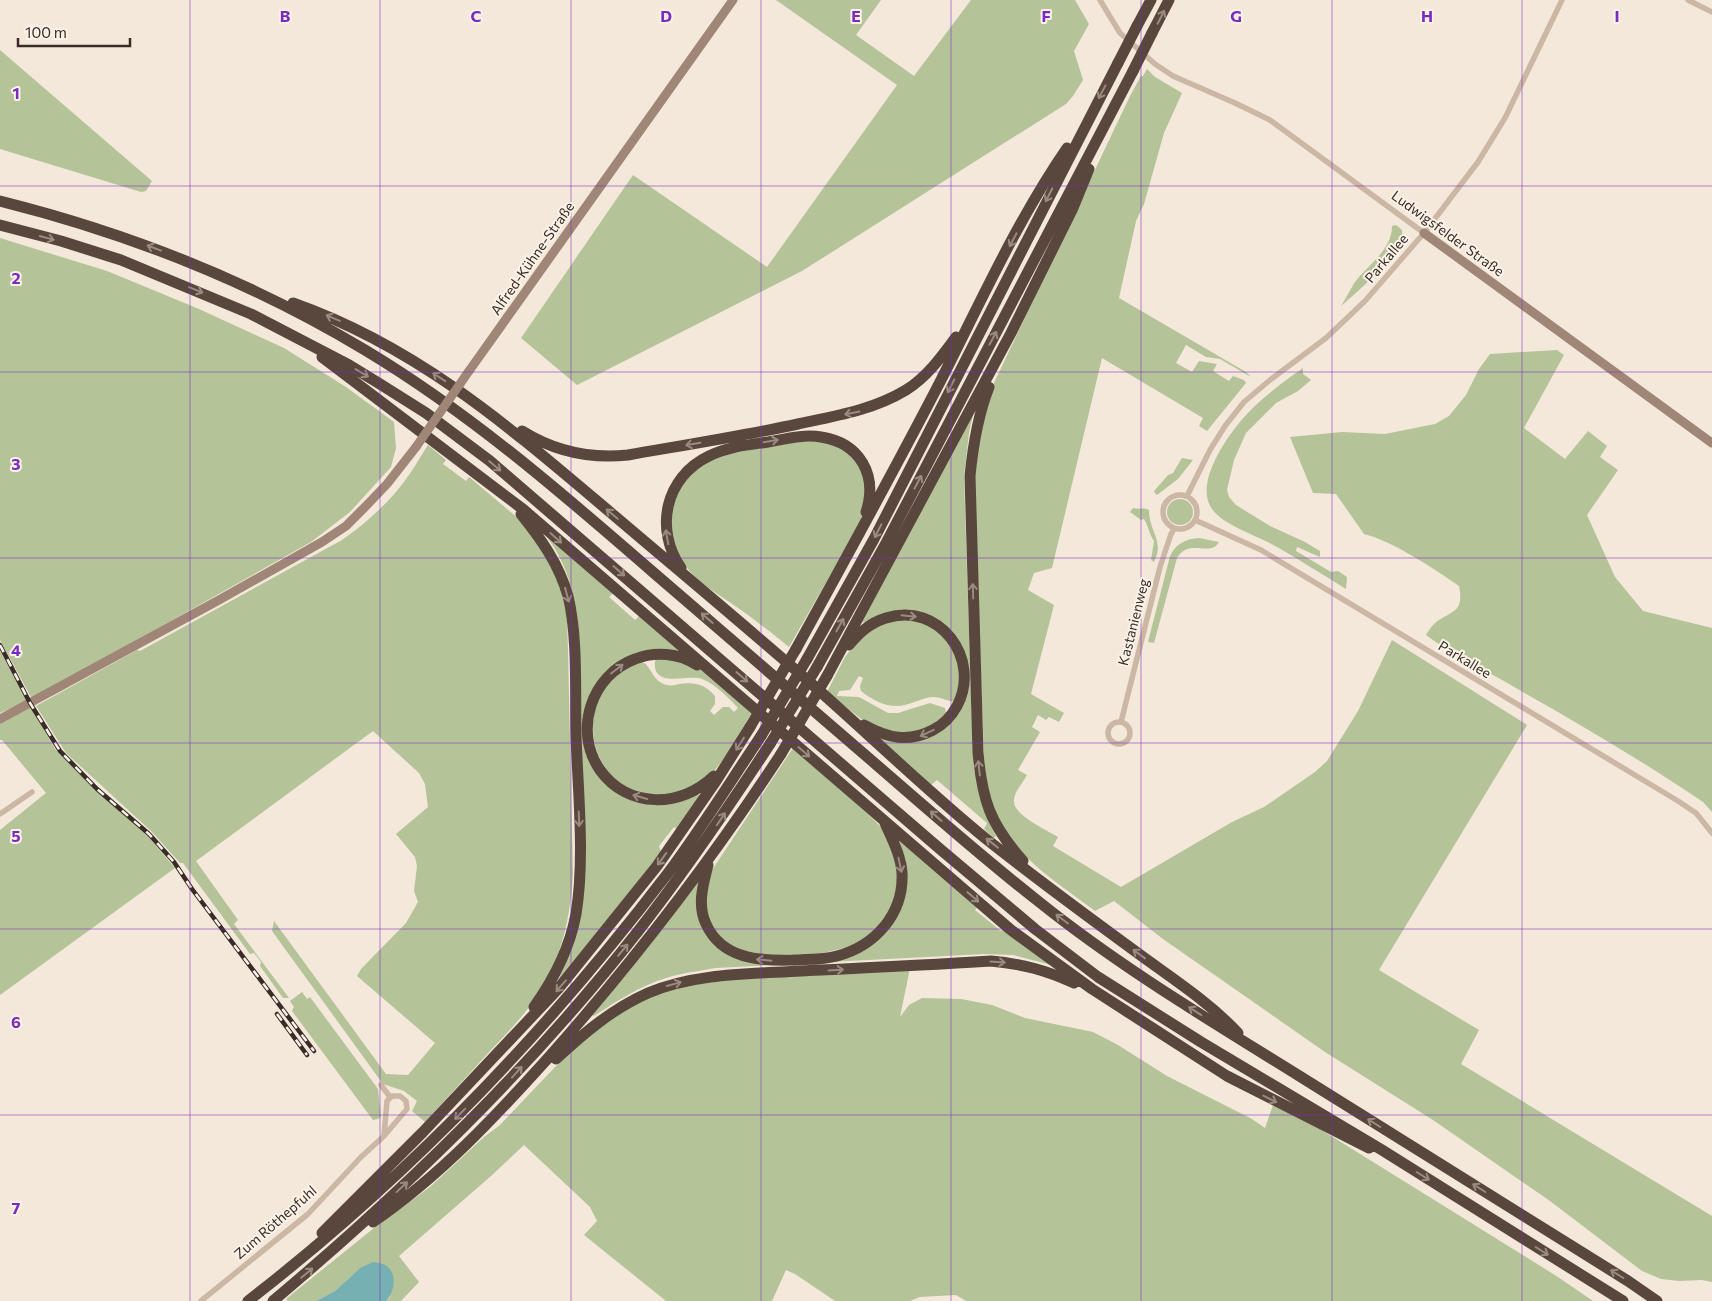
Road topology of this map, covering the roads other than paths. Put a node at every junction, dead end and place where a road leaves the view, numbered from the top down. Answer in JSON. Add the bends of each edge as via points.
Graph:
{"nodes":[{"id":1,"x":733,"y":0,"type":"edge"},
{"id":2,"x":1100,"y":0,"type":"edge"},
{"id":3,"x":1151,"y":0,"type":"edge"},
{"id":4,"x":1169,"y":0,"type":"edge"},
{"id":5,"x":1562,"y":0,"type":"edge"},
{"id":6,"x":1688,"y":0,"type":"edge"},
{"id":7,"x":1712,"y":12,"type":"edge"},
{"id":8,"x":1087,"y":120,"type":"junction"},
{"id":9,"x":1104,"y":127,"type":"junction"},
{"id":10,"x":0,"y":201,"type":"edge"},
{"id":11,"x":0,"y":225,"type":"edge"},
{"id":12,"x":1424,"y":233,"type":"junction"},
{"id":13,"x":991,"y":281,"type":"junction"},
{"id":14,"x":248,"y":288,"type":"junction"},
{"id":15,"x":1011,"y":333,"type":"junction"},
{"id":16,"x":304,"y":341,"type":"junction"},
{"id":17,"x":484,"y":408,"type":"junction"},
{"id":18,"x":1712,"y":443,"type":"edge"},
{"id":19,"x":506,"y":495,"type":"junction"},
{"id":20,"x":1187,"y":496,"type":"junction"},
{"id":21,"x":1195,"y":520,"type":"junction"},
{"id":22,"x":1174,"y":529,"type":"junction"},
{"id":23,"x":853,"y":547,"type":"junction"},
{"id":24,"x":703,"y":591,"type":"junction"},
{"id":25,"x":836,"y":660,"type":"junction"},
{"id":26,"x":813,"y":686,"type":"junction"},
{"id":27,"x":754,"y":709,"type":"junction"},
{"id":28,"x":0,"y":719,"type":"edge"},
{"id":29,"x":1121,"y":722,"type":"dead end"},
{"id":30,"x":729,"y":761,"type":"junction"},
{"id":31,"x":32,"y":792,"type":"dead end"},
{"id":32,"x":0,"y":814,"type":"edge"},
{"id":33,"x":883,"y":819,"type":"junction"},
{"id":34,"x":1712,"y":833,"type":"edge"},
{"id":35,"x":709,"y":860,"type":"junction"},
{"id":36,"x":1045,"y":884,"type":"junction"},
{"id":37,"x":1107,"y":1000,"type":"junction"},
{"id":38,"x":508,"y":1042,"type":"junction"},
{"id":39,"x":1252,"y":1046,"type":"junction"},
{"id":40,"x":381,"y":1085,"type":"dead end"},
{"id":41,"x":518,"y":1092,"type":"junction"},
{"id":42,"x":390,"y":1097,"type":"junction"},
{"id":43,"x":385,"y":1113,"type":"junction"},
{"id":44,"x":399,"y":1120,"type":"junction"},
{"id":45,"x":384,"y":1136,"type":"junction"},
{"id":46,"x":1382,"y":1150,"type":"junction"},
{"id":47,"x":341,"y":1244,"type":"junction"},
{"id":48,"x":201,"y":1301,"type":"edge"},
{"id":49,"x":248,"y":1301,"type":"edge"},
{"id":50,"x":273,"y":1301,"type":"edge"},
{"id":51,"x":1623,"y":1301,"type":"edge"},
{"id":52,"x":1657,"y":1301,"type":"edge"}],
"edges":[{"from":1,"to":28,"type":"main road","name":"Alfred-Kühne-Straße","bridge":true,"via":[[416,447],[387,484],[346,526],[219,600]]},
{"from":2,"to":12,"type":"street","name":"Ludwigsfelder Straße","via":[[1120,34],[1155,64],[1173,76],[1270,120]]},
{"from":3,"to":8,"type":"highway","one_way":true,"bridge":true},
{"from":9,"to":4,"type":"highway","one_way":true,"bridge":true},
{"from":5,"to":12,"type":"street","name":"Parkallee","via":[[1495,136]]},
{"from":6,"to":7,"type":"street"},
{"from":8,"to":13,"type":"highway","one_way":true,"via":[[1044,182]]},
{"from":8,"to":49,"type":"highway","one_way":true,"bridge":true,"via":[[874,539],[761,736],[704,822],[565,1002],[502,1071],[345,1223]]},
{"from":9,"to":15,"type":"highway","via":[[1073,208]]},
{"from":47,"to":9,"type":"highway","one_way":true,"bridge":true,"via":[[440,1151],[575,1008],[638,931],[717,825],[817,667],[890,536]]},
{"from":14,"to":10,"type":"highway","one_way":true,"via":[[148,246]]},
{"from":11,"to":16,"type":"highway","one_way":true,"via":[[121,260],[229,304]]},
{"from":12,"to":18,"type":"main road","name":"Ludwigsfelder Straße"},
{"from":12,"to":20,"type":"street","name":"Parkallee","via":[[1342,324],[1244,402],[1210,450]]},
{"from":13,"to":17,"type":"highway","one_way":true,"via":[[946,351],[920,379],[897,395],[860,411],[611,457],[575,453],[546,444]]},
{"from":13,"to":23,"type":"highway"},
{"from":17,"to":14,"type":"highway","one_way":true,"via":[[423,366],[366,334],[329,316]]},
{"from":39,"to":14,"type":"highway","one_way":true,"via":[[1119,962],[1037,901],[519,457],[366,350]]},
{"from":15,"to":25,"type":"highway"},
{"from":36,"to":15,"type":"highway","one_way":true,"via":[[1005,840],[995,823],[983,794],[978,743],[970,476],[973,444],[987,392]]},
{"from":16,"to":19,"type":"highway"},
{"from":16,"to":46,"type":"highway","one_way":true,"via":[[404,399],[490,461],[947,855],[1067,954],[1131,999]]},
{"from":24,"to":17,"type":"highway","one_way":true},
{"from":19,"to":27,"type":"highway","one_way":true},
{"from":19,"to":38,"type":"highway","one_way":true,"via":[[549,551],[563,581],[571,612],[579,879],[576,915],[567,946],[539,999]]},
{"from":20,"to":21,"type":"street","via":[[1195,504]]},
{"from":20,"to":22,"type":"street","via":[[1170,497],[1163,506],[1165,522]]},
{"from":21,"to":22,"type":"street","via":[[1186,529]]},
{"from":21,"to":34,"type":"street","name":"Parkallee","via":[[1261,550],[1669,796],[1696,813]]},
{"from":22,"to":29,"type":"street","name":"Kastanienweg","via":[[1160,568]]},
{"from":24,"to":23,"type":"highway","one_way":true,"via":[[673,555],[668,543],[666,515],[682,476],[694,465],[725,449],[820,436],[857,454],[866,467],[871,498]]},
{"from":23,"to":30,"type":"highway","one_way":true,"bridge":true},
{"from":24,"to":26,"type":"highway"},
{"from":25,"to":26,"type":"highway","one_way":true,"via":[[874,622],[909,615],[922,618],[946,633],[962,656],[964,690],[945,722],[917,737],[902,738],[887,736],[863,724]]},
{"from":25,"to":35,"type":"highway","bridge":true,"via":[[781,754]]},
{"from":36,"to":26,"type":"highway","one_way":true,"via":[[984,837]]},
{"from":30,"to":27,"type":"highway","one_way":true,"via":[[705,785],[668,800],[641,797],[624,790],[600,769],[590,746],[587,724],[592,701],[605,679],[618,667],[639,657],[657,654],[694,663]]},
{"from":27,"to":33,"type":"highway","one_way":true},
{"from":30,"to":38,"type":"highway","one_way":true,"via":[[690,820],[619,914],[558,989]]},
{"from":31,"to":32,"type":"street"},
{"from":33,"to":35,"type":"highway","one_way":true,"via":[[900,861],[902,886],[899,900],[886,925],[873,939],[857,950],[824,959],[772,960],[744,956],[722,945],[704,916],[701,899]]},
{"from":33,"to":37,"type":"highway","one_way":true,"via":[[1011,930]]},
{"from":35,"to":41,"type":"highway","via":[[601,997]]},
{"from":39,"to":36,"type":"highway","one_way":true,"via":[[1209,1006]]},
{"from":41,"to":37,"type":"highway","one_way":true,"via":[[599,1021],[649,993],[685,982],[752,974],[991,961],[1038,968]]},
{"from":37,"to":46,"type":"highway","one_way":true,"via":[[1227,1076],[1365,1148]]},
{"from":38,"to":49,"type":"highway","via":[[328,1227]]},
{"from":52,"to":39,"type":"highway","one_way":true},
{"from":40,"to":42,"type":"street"},
{"from":41,"to":47,"type":"highway","via":[[438,1171]]},
{"from":42,"to":43,"type":"street"},
{"from":42,"to":44,"type":"street","via":[[400,1096],[406,1101],[407,1109]]},
{"from":43,"to":44,"type":"street","via":[[390,1122]]},
{"from":43,"to":45,"type":"street"},
{"from":44,"to":45,"type":"street","name":"Zum Röthepfuhl"},
{"from":45,"to":48,"type":"street","name":"Zum Röthepfuhl","via":[[308,1214]]},
{"from":46,"to":51,"type":"highway","one_way":true},
{"from":50,"to":47,"type":"highway","one_way":true}]}
